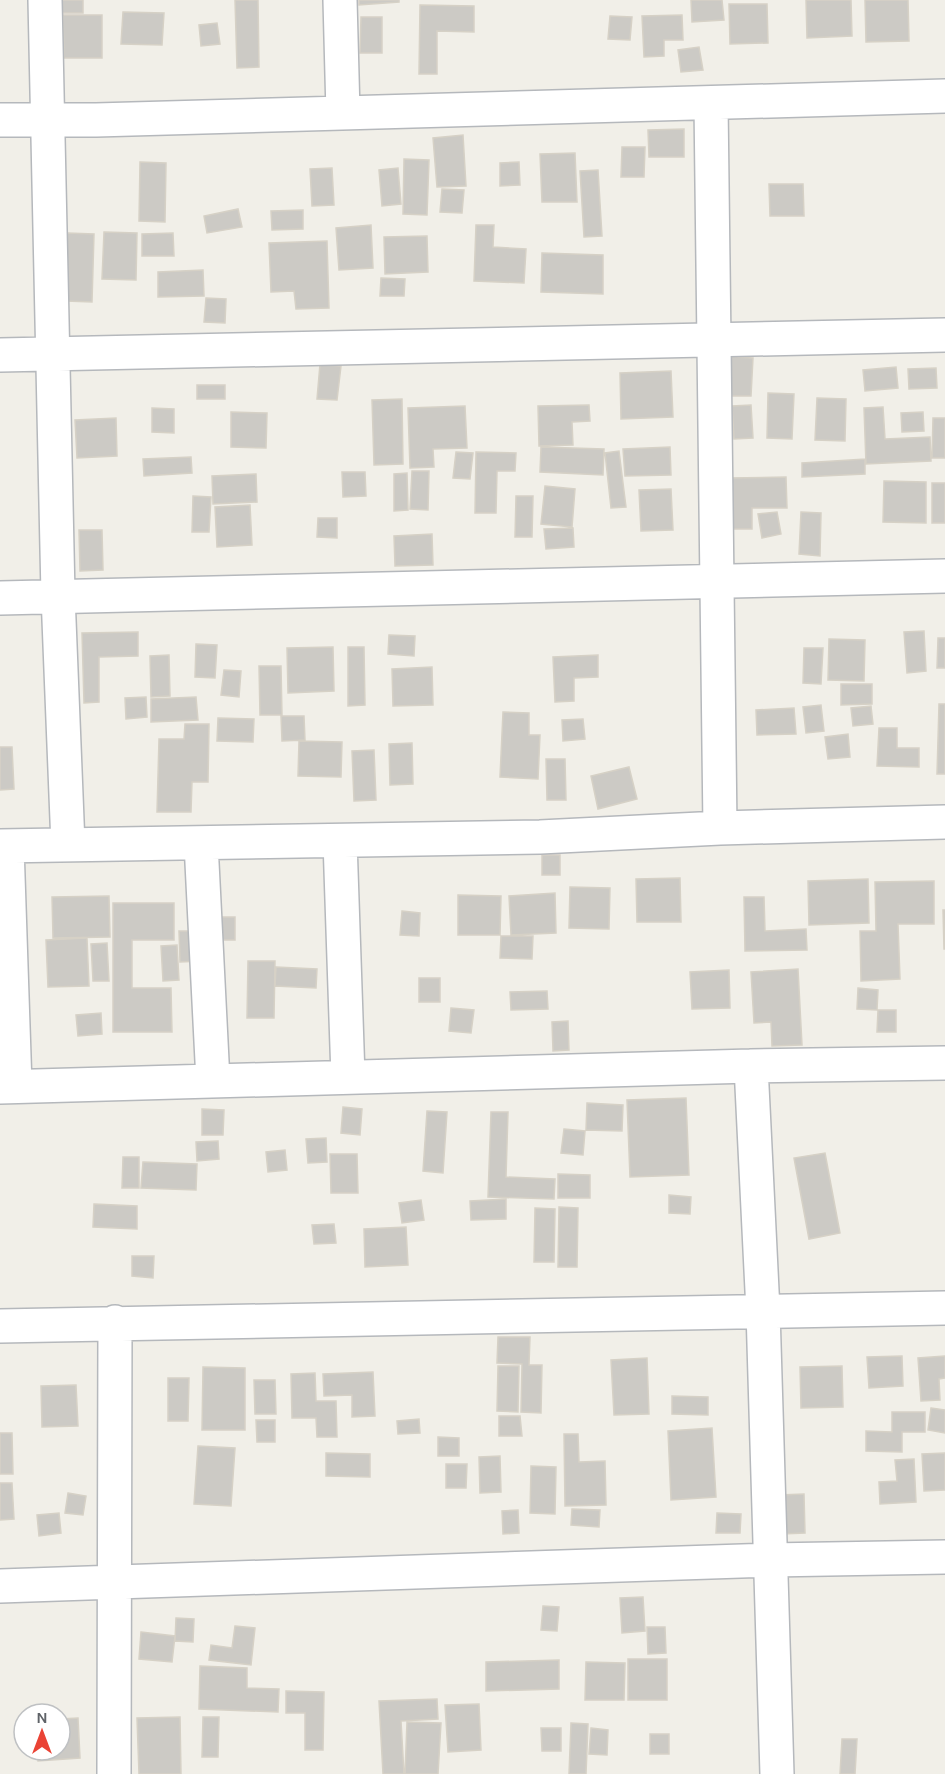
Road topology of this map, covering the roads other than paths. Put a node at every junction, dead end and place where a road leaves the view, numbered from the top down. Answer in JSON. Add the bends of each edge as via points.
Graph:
{"nodes":[{"id":1,"x":45,"y":0,"type":"edge"},
{"id":2,"x":340,"y":0,"type":"edge"},
{"id":3,"x":945,"y":96,"type":"edge"},
{"id":4,"x":711,"y":103,"type":"junction"},
{"id":5,"x":343,"y":113,"type":"junction"},
{"id":6,"x":0,"y":120,"type":"edge"},
{"id":7,"x":48,"y":120,"type":"junction"},
{"id":8,"x":945,"y":334,"type":"edge"},
{"id":9,"x":713,"y":340,"type":"junction"},
{"id":10,"x":52,"y":354,"type":"junction"},
{"id":11,"x":0,"y":355,"type":"edge"},
{"id":12,"x":945,"y":576,"type":"edge"},
{"id":13,"x":717,"y":581,"type":"junction"},
{"id":14,"x":58,"y":596,"type":"junction"},
{"id":15,"x":0,"y":598,"type":"edge"},
{"id":16,"x":945,"y":822,"type":"edge"},
{"id":17,"x":720,"y":828,"type":"junction"},
{"id":18,"x":340,"y":841,"type":"junction"},
{"id":19,"x":201,"y":843,"type":"junction"},
{"id":20,"x":68,"y":845,"type":"junction"},
{"id":21,"x":3,"y":846,"type":"edge"},
{"id":22,"x":945,"y":1064,"type":"edge"},
{"id":23,"x":751,"y":1066,"type":"junction"},
{"id":24,"x":348,"y":1077,"type":"junction"},
{"id":25,"x":213,"y":1081,"type":"junction"},
{"id":26,"x":7,"y":1087,"type":"edge"},
{"id":27,"x":945,"y":1308,"type":"edge"},
{"id":28,"x":763,"y":1311,"type":"junction"},
{"id":29,"x":115,"y":1323,"type":"junction"},
{"id":30,"x":0,"y":1326,"type":"edge"},
{"id":31,"x":945,"y":1557,"type":"edge"},
{"id":32,"x":771,"y":1560,"type":"junction"},
{"id":33,"x":115,"y":1583,"type":"junction"},
{"id":34,"x":0,"y":1586,"type":"edge"},
{"id":35,"x":114,"y":1774,"type":"edge"},
{"id":36,"x":777,"y":1774,"type":"edge"}],
"edges":[{"from":1,"to":7,"type":"street"},
{"from":2,"to":5,"type":"street"},
{"from":3,"to":4,"type":"street"},
{"from":4,"to":5,"type":"street"},
{"from":4,"to":9,"type":"street"},
{"from":5,"to":7,"type":"street"},
{"from":6,"to":7,"type":"street"},
{"from":7,"to":10,"type":"street"},
{"from":8,"to":9,"type":"street"},
{"from":9,"to":10,"type":"street"},
{"from":9,"to":13,"type":"street"},
{"from":10,"to":11,"type":"street"},
{"from":10,"to":14,"type":"street"},
{"from":12,"to":13,"type":"street"},
{"from":13,"to":14,"type":"street"},
{"from":13,"to":17,"type":"street"},
{"from":14,"to":15,"type":"street"},
{"from":14,"to":20,"type":"street"},
{"from":16,"to":17,"type":"street"},
{"from":17,"to":18,"type":"street"},
{"from":18,"to":19,"type":"street"},
{"from":18,"to":24,"type":"street"},
{"from":19,"to":20,"type":"street"},
{"from":19,"to":25,"type":"street"},
{"from":20,"to":21,"type":"street"},
{"from":21,"to":26,"type":"street"},
{"from":22,"to":23,"type":"street"},
{"from":23,"to":24,"type":"street"},
{"from":23,"to":28,"type":"street"},
{"from":24,"to":25,"type":"street"},
{"from":25,"to":26,"type":"street"},
{"from":27,"to":28,"type":"street"},
{"from":28,"to":29,"type":"street"},
{"from":28,"to":32,"type":"street"},
{"from":29,"to":30,"type":"street"},
{"from":29,"to":33,"type":"street"},
{"from":31,"to":32,"type":"street"},
{"from":32,"to":33,"type":"street"},
{"from":32,"to":36,"type":"street"},
{"from":33,"to":34,"type":"street"},
{"from":33,"to":35,"type":"street"}]}
